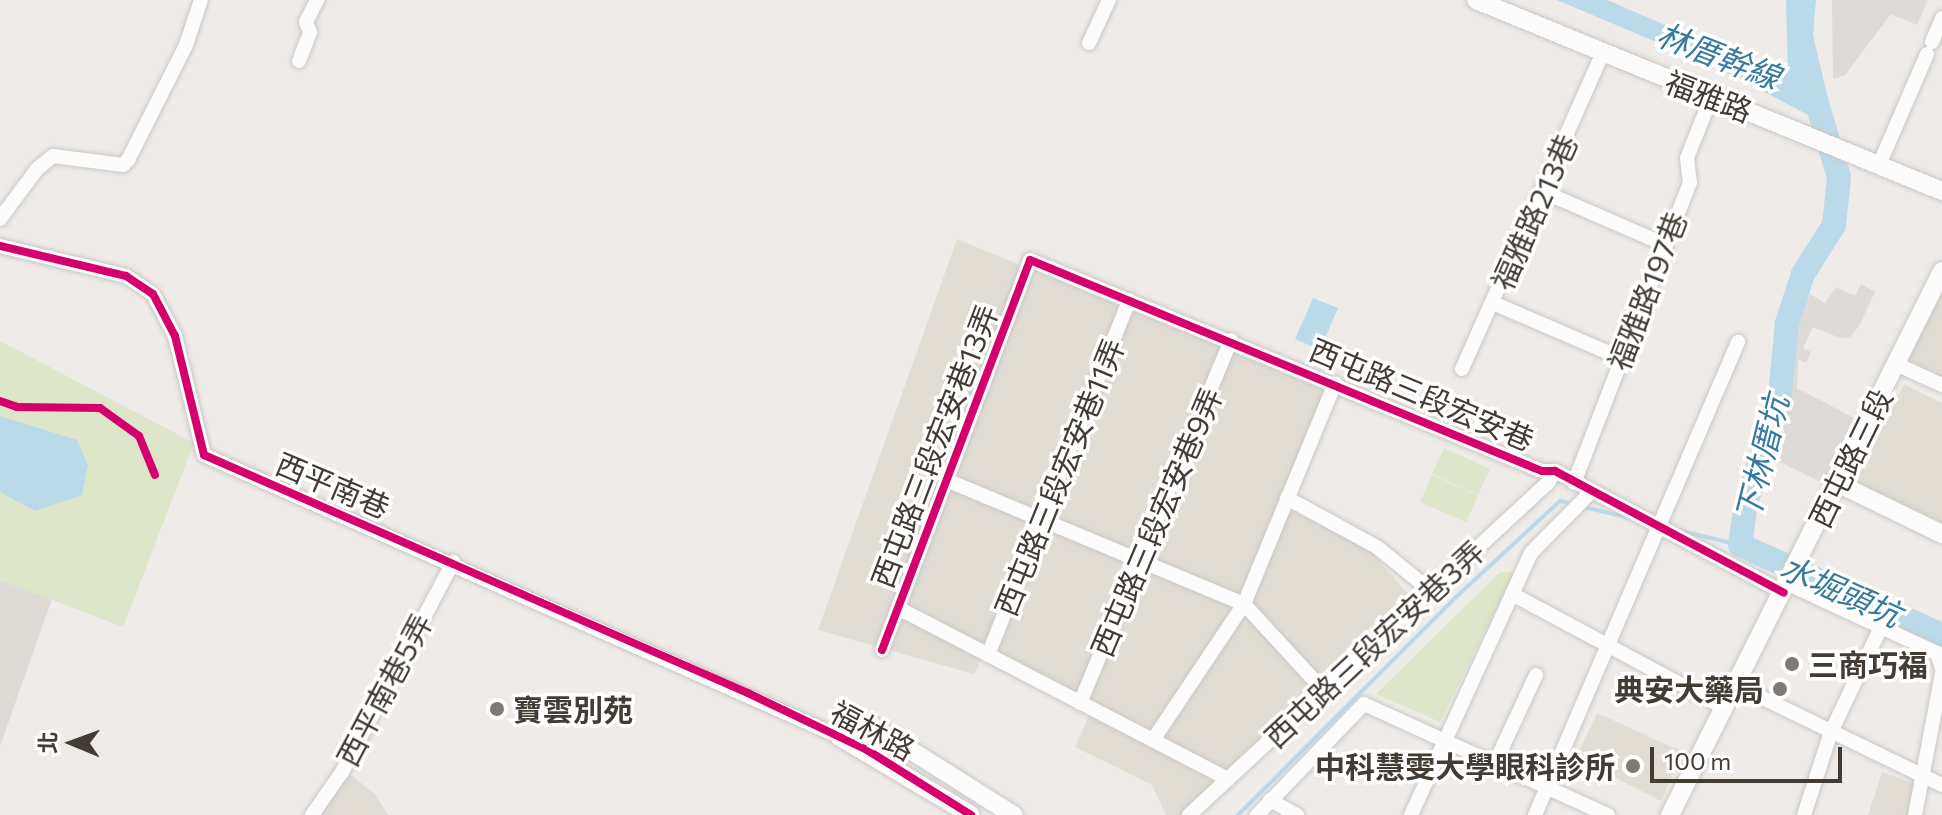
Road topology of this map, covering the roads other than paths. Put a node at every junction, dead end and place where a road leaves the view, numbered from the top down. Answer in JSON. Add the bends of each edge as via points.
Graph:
{"nodes":[{"id":1,"x":201,"y":0,"type":"edge"},
{"id":2,"x":317,"y":0,"type":"edge"},
{"id":3,"x":1109,"y":0,"type":"edge"},
{"id":4,"x":1476,"y":0,"type":"edge"},
{"id":5,"x":1942,"y":18,"type":"edge"},
{"id":6,"x":1089,"y":43,"type":"dead end"},
{"id":7,"x":1602,"y":54,"type":"junction"},
{"id":8,"x":299,"y":61,"type":"dead end"},
{"id":9,"x":1711,"y":98,"type":"junction"},
{"id":10,"x":1879,"y":165,"type":"junction"},
{"id":11,"x":1942,"y":191,"type":"edge"},
{"id":12,"x":1544,"y":192,"type":"junction"},
{"id":13,"x":0,"y":219,"type":"edge"},
{"id":14,"x":1666,"y":245,"type":"junction"},
{"id":15,"x":0,"y":246,"type":"edge"},
{"id":16,"x":1030,"y":260,"type":"joint"},
{"id":17,"x":1942,"y":271,"type":"edge"},
{"id":18,"x":1129,"y":300,"type":"junction"},
{"id":19,"x":1493,"y":303,"type":"junction"},
{"id":20,"x":1231,"y":340,"type":"junction"},
{"id":21,"x":1738,"y":342,"type":"dead end"},
{"id":22,"x":1621,"y":358,"type":"junction"},
{"id":23,"x":1896,"y":364,"type":"junction"},
{"id":24,"x":1462,"y":369,"type":"dead end"},
{"id":25,"x":1335,"y":383,"type":"junction"},
{"id":26,"x":1942,"y":385,"type":"edge"},
{"id":27,"x":1555,"y":471,"type":"junction"},
{"id":28,"x":946,"y":480,"type":"junction"},
{"id":29,"x":1574,"y":483,"type":"junction"},
{"id":30,"x":1837,"y":483,"type":"junction"},
{"id":31,"x":1590,"y":493,"type":"junction"},
{"id":32,"x":1287,"y":498,"type":"junction"},
{"id":33,"x":1042,"y":520,"type":"junction"},
{"id":34,"x":1661,"y":526,"type":"junction"},
{"id":35,"x":1942,"y":534,"type":"edge"},
{"id":36,"x":1140,"y":560,"type":"junction"},
{"id":37,"x":453,"y":562,"type":"junction"},
{"id":38,"x":1791,"y":579,"type":"junction"},
{"id":39,"x":1431,"y":591,"type":"junction"},
{"id":40,"x":1512,"y":594,"type":"junction"},
{"id":41,"x":1244,"y":604,"type":"junction"},
{"id":42,"x":898,"y":608,"type":"junction"},
{"id":43,"x":1881,"y":627,"type":"junction"},
{"id":44,"x":1609,"y":646,"type":"junction"},
{"id":45,"x":882,"y":650,"type":"dead end"},
{"id":46,"x":988,"y":655,"type":"junction"},
{"id":47,"x":1942,"y":671,"type":"edge"},
{"id":48,"x":1536,"y":675,"type":"dead end"},
{"id":49,"x":1736,"y":685,"type":"junction"},
{"id":50,"x":1324,"y":691,"type":"junction"},
{"id":51,"x":748,"y":693,"type":"joint"},
{"id":52,"x":1080,"y":703,"type":"junction"},
{"id":53,"x":1725,"y":708,"type":"junction"},
{"id":54,"x":1831,"y":732,"type":"junction"},
{"id":55,"x":840,"y":737,"type":"junction"},
{"id":56,"x":1153,"y":740,"type":"junction"},
{"id":57,"x":1444,"y":740,"type":"junction"},
{"id":58,"x":1495,"y":763,"type":"junction"},
{"id":59,"x":1925,"y":776,"type":"junction"},
{"id":60,"x":1228,"y":779,"type":"junction"},
{"id":61,"x":1942,"y":785,"type":"edge"},
{"id":62,"x":1548,"y":787,"type":"junction"},
{"id":63,"x":1270,"y":800,"type":"junction"},
{"id":64,"x":312,"y":815,"type":"edge"},
{"id":65,"x":971,"y":815,"type":"edge"},
{"id":66,"x":1013,"y":815,"type":"edge"},
{"id":67,"x":1189,"y":815,"type":"edge"},
{"id":68,"x":1257,"y":815,"type":"edge"},
{"id":69,"x":1297,"y":815,"type":"edge"},
{"id":70,"x":1411,"y":815,"type":"edge"},
{"id":71,"x":1535,"y":815,"type":"edge"},
{"id":72,"x":1608,"y":815,"type":"edge"},
{"id":73,"x":1670,"y":815,"type":"edge"},
{"id":74,"x":1804,"y":815,"type":"edge"},
{"id":75,"x":1915,"y":815,"type":"edge"}],
"edges":[{"from":1,"to":13,"type":"street","via":[[186,45],[128,160],[123,165],[53,156]]},
{"from":2,"to":8,"type":"street","via":[[306,22],[310,32]]},
{"from":3,"to":6,"type":"street"},
{"from":4,"to":7,"type":"street","name":"福雅路"},
{"from":5,"to":10,"type":"street"},
{"from":7,"to":9,"type":"street","name":"福雅路"},
{"from":7,"to":12,"type":"street","name":"福雅路213巷"},
{"from":9,"to":10,"type":"street","name":"福雅路"},
{"from":9,"to":14,"type":"street","name":"福雅路197巷","via":[[1687,158],[1690,183]]},
{"from":10,"to":11,"type":"street","name":"福雅路"},
{"from":12,"to":14,"type":"street"},
{"from":12,"to":19,"type":"street","name":"福雅路213巷"},
{"from":14,"to":22,"type":"street","name":"福雅路197巷"},
{"from":15,"to":37,"type":"street","name":"西平南巷","via":[[126,276],[153,294],[175,336],[204,455]]},
{"from":16,"to":18,"type":"street","name":"西屯路三段宏安巷"},
{"from":16,"to":28,"type":"street","name":"西屯路三段宏安巷13弄"},
{"from":17,"to":23,"type":"street","name":"西屯路三段"},
{"from":18,"to":20,"type":"street","name":"西屯路三段宏安巷"},
{"from":18,"to":33,"type":"street","name":"西屯路三段宏安巷11弄"},
{"from":19,"to":22,"type":"street"},
{"from":19,"to":24,"type":"street","name":"福雅路213巷"},
{"from":20,"to":25,"type":"street","name":"西屯路三段宏安巷"},
{"from":20,"to":36,"type":"street","name":"西屯路三段宏安巷9弄"},
{"from":21,"to":34,"type":"street"},
{"from":22,"to":29,"type":"street","name":"福雅路197巷"},
{"from":23,"to":26,"type":"street"},
{"from":23,"to":30,"type":"street","name":"西屯路三段"},
{"from":25,"to":27,"type":"street","name":"西屯路三段宏安巷","via":[[1542,471]]},
{"from":25,"to":32,"type":"street"},
{"from":27,"to":29,"type":"street","name":"西屯路三段宏安巷"},
{"from":27,"to":39,"type":"street","name":"西屯路三段宏安巷3弄"},
{"from":28,"to":33,"type":"street"},
{"from":28,"to":42,"type":"street","name":"西屯路三段宏安巷13弄"},
{"from":29,"to":31,"type":"street","name":"西屯路三段宏安巷"},
{"from":30,"to":35,"type":"street"},
{"from":30,"to":38,"type":"street","name":"西屯路三段"},
{"from":31,"to":34,"type":"street","name":"西屯路三段宏安巷"},
{"from":31,"to":40,"type":"street","via":[[1531,553]]},
{"from":32,"to":39,"type":"street","via":[[1377,547]]},
{"from":32,"to":41,"type":"street"},
{"from":33,"to":36,"type":"street"},
{"from":33,"to":46,"type":"street","name":"西屯路三段宏安巷11弄"},
{"from":34,"to":38,"type":"street","name":"西屯路三段宏安巷"},
{"from":34,"to":44,"type":"street"},
{"from":36,"to":41,"type":"street"},
{"from":36,"to":52,"type":"street","name":"西屯路三段宏安巷9弄"},
{"from":37,"to":51,"type":"street","name":"西平南巷"},
{"from":37,"to":64,"type":"street","name":"西平南巷5弄","via":[[342,772]]},
{"from":38,"to":43,"type":"street","name":"西屯路三段宏安巷"},
{"from":38,"to":49,"type":"street","name":"西屯路三段"},
{"from":39,"to":50,"type":"street","name":"西屯路三段宏安巷3弄"},
{"from":40,"to":44,"type":"street"},
{"from":40,"to":57,"type":"street"},
{"from":41,"to":50,"type":"street"},
{"from":41,"to":56,"type":"street"},
{"from":42,"to":45,"type":"street","name":"西屯路三段宏安巷13弄"},
{"from":42,"to":46,"type":"street"},
{"from":43,"to":47,"type":"street","name":"西屯路三段宏安巷","via":[[1937,653]]},
{"from":43,"to":54,"type":"street"},
{"from":44,"to":53,"type":"street"},
{"from":44,"to":62,"type":"street"},
{"from":46,"to":52,"type":"street"},
{"from":47,"to":59,"type":"street"},
{"from":48,"to":58,"type":"street"},
{"from":49,"to":53,"type":"street","name":"西屯路三段"},
{"from":49,"to":54,"type":"street"},
{"from":50,"to":60,"type":"street","name":"西屯路三段宏安巷3弄"},
{"from":51,"to":55,"type":"street","name":"福林路"},
{"from":52,"to":56,"type":"street"},
{"from":53,"to":73,"type":"street","name":"西屯路三段"},
{"from":54,"to":59,"type":"street"},
{"from":54,"to":74,"type":"street"},
{"from":55,"to":65,"type":"street","name":"福林路"},
{"from":55,"to":66,"type":"street","name":"福林路","via":[[874,727]]},
{"from":56,"to":60,"type":"street"},
{"from":57,"to":58,"type":"street"},
{"from":57,"to":63,"type":"street","via":[[1364,704]]},
{"from":57,"to":70,"type":"street"},
{"from":58,"to":62,"type":"street"},
{"from":59,"to":61,"type":"street"},
{"from":59,"to":75,"type":"street"},
{"from":60,"to":67,"type":"street","name":"西屯路三段宏安巷3弄"},
{"from":62,"to":71,"type":"street"},
{"from":62,"to":72,"type":"street"},
{"from":63,"to":68,"type":"street"},
{"from":63,"to":69,"type":"street"}]}
